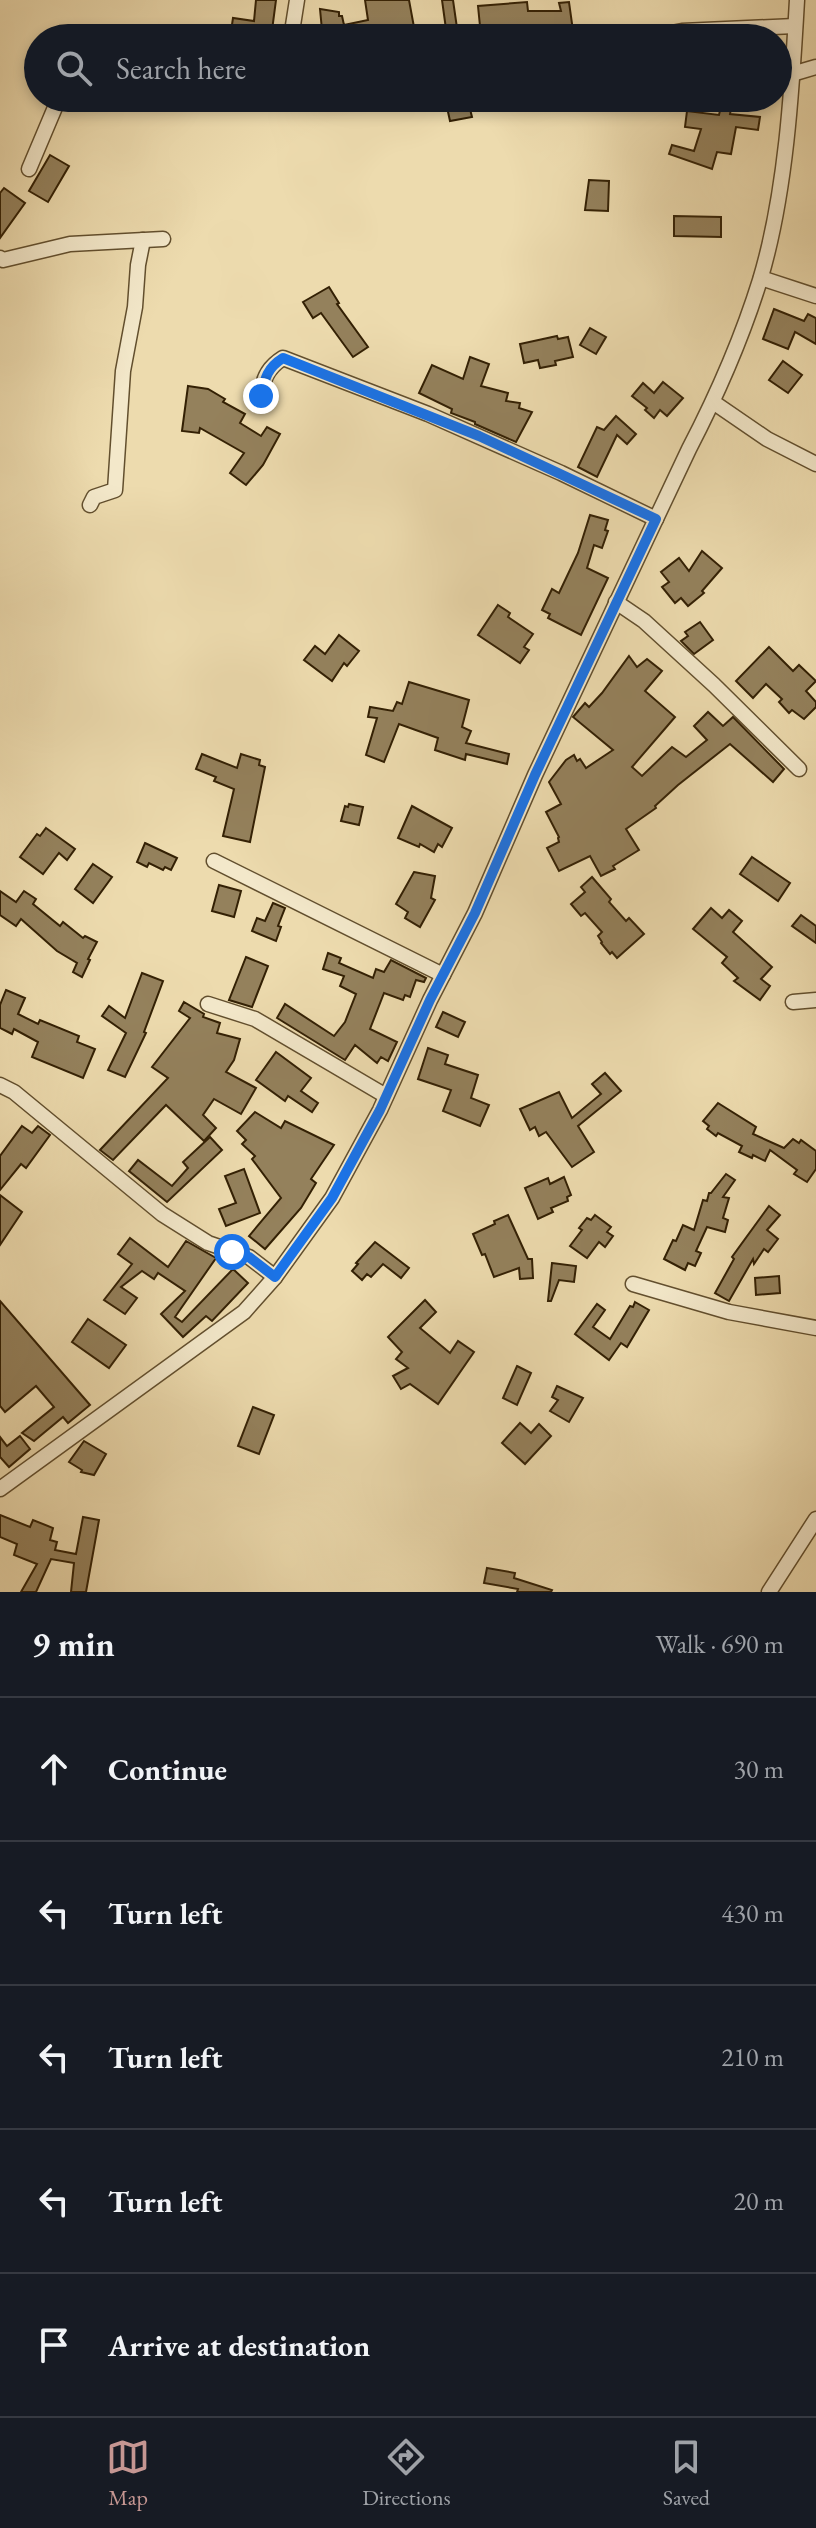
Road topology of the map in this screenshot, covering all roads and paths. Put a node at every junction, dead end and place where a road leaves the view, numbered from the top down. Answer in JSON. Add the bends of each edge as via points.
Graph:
{"nodes":[{"id":1,"x":297,"y":0,"type":"edge"},
{"id":2,"x":797,"y":0,"type":"edge"},
{"id":3,"x":293,"y":24,"type":"edge"},
{"id":4,"x":792,"y":26,"type":"edge"},
{"id":5,"x":795,"y":26,"type":"junction"},
{"id":6,"x":816,"y":67,"type":"edge"},
{"id":7,"x":792,"y":74,"type":"joint"},
{"id":8,"x":53,"y":112,"type":"edge"},
{"id":9,"x":788,"y":112,"type":"edge"},
{"id":10,"x":29,"y":169,"type":"dead end"},
{"id":11,"x":163,"y":239,"type":"dead end"},
{"id":12,"x":143,"y":240,"type":"junction"},
{"id":13,"x":0,"y":258,"type":"edge"},
{"id":14,"x":761,"y":278,"type":"junction"},
{"id":15,"x":816,"y":296,"type":"edge"},
{"id":16,"x":263,"y":402,"type":"dead end"},
{"id":17,"x":713,"y":402,"type":"junction"},
{"id":18,"x":816,"y":464,"type":"edge"},
{"id":19,"x":90,"y":505,"type":"dead end"},
{"id":20,"x":656,"y":519,"type":"junction"},
{"id":21,"x":616,"y":602,"type":"junction"},
{"id":22,"x":799,"y":769,"type":"dead end"},
{"id":23,"x":214,"y":861,"type":"dead end"},
{"id":24,"x":443,"y":975,"type":"junction"},
{"id":25,"x":816,"y":1000,"type":"edge"},
{"id":26,"x":793,"y":1002,"type":"dead end"},
{"id":27,"x":208,"y":1004,"type":"dead end"},
{"id":28,"x":0,"y":1085,"type":"edge"},
{"id":29,"x":386,"y":1096,"type":"junction"},
{"id":30,"x":275,"y":1277,"type":"junction"},
{"id":31,"x":633,"y":1284,"type":"dead end"},
{"id":32,"x":816,"y":1328,"type":"edge"},
{"id":33,"x":0,"y":1489,"type":"edge"},
{"id":34,"x":816,"y":1519,"type":"edge"},
{"id":35,"x":769,"y":1592,"type":"edge"}],
"edges":[{"from":1,"to":3,"type":"street"},
{"from":2,"to":5,"type":"street"},
{"from":4,"to":5,"type":"street"},
{"from":5,"to":7,"type":"street"},
{"from":6,"to":7,"type":"street"},
{"from":8,"to":10,"type":"street"},
{"from":9,"to":14,"type":"street","via":[[779,192]]},
{"from":11,"to":12,"type":"street"},
{"from":12,"to":13,"type":"street","via":[[70,244]]},
{"from":12,"to":19,"type":"street","via":[[123,371],[115,490],[94,497]]},
{"from":14,"to":15,"type":"street"},
{"from":14,"to":17,"type":"street"},
{"from":16,"to":20,"type":"street","via":[[266,373],[283,358],[479,436]]},
{"from":17,"to":18,"type":"street"},
{"from":17,"to":20,"type":"street"},
{"from":20,"to":21,"type":"street"},
{"from":21,"to":22,"type":"street","via":[[644,621]]},
{"from":21,"to":24,"type":"street"},
{"from":23,"to":24,"type":"street"},
{"from":24,"to":29,"type":"street"},
{"from":25,"to":26,"type":"street"},
{"from":27,"to":29,"type":"street","via":[[255,1019]]},
{"from":28,"to":30,"type":"street","via":[[162,1214],[208,1243],[249,1257]]},
{"from":29,"to":30,"type":"street","via":[[332,1198]]},
{"from":30,"to":33,"type":"street","via":[[244,1312]]},
{"from":31,"to":32,"type":"street","via":[[729,1312]]},
{"from":34,"to":35,"type":"street"}]}
